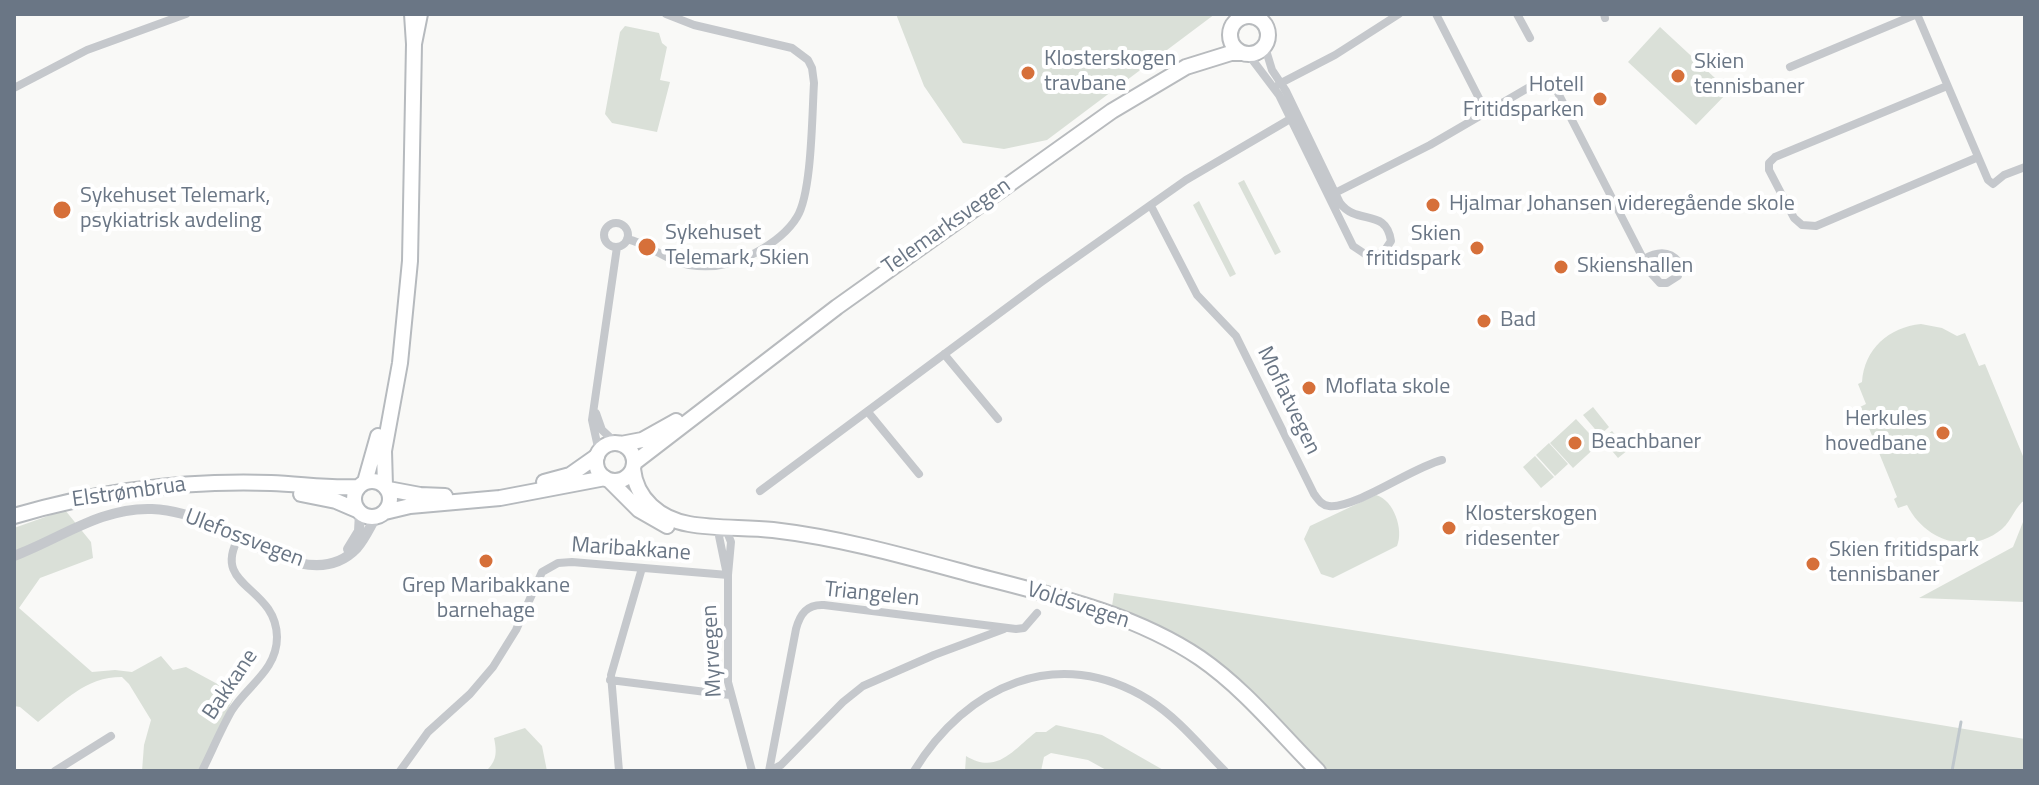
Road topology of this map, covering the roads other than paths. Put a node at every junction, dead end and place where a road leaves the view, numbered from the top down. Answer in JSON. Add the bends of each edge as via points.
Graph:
{"nodes":[{"id":1,"x":186,"y":14,"type":"edge"},
{"id":2,"x":412,"y":14,"type":"edge"},
{"id":3,"x":420,"y":14,"type":"edge"},
{"id":4,"x":666,"y":14,"type":"edge"},
{"id":5,"x":1274,"y":14,"type":"edge"},
{"id":6,"x":1399,"y":14,"type":"edge"},
{"id":7,"x":1436,"y":14,"type":"edge"},
{"id":8,"x":1517,"y":14,"type":"edge"},
{"id":9,"x":1917,"y":14,"type":"edge"},
{"id":10,"x":1254,"y":15,"type":"edge"},
{"id":11,"x":1268,"y":30,"type":"junction"},
{"id":12,"x":1230,"y":35,"type":"junction"},
{"id":13,"x":1530,"y":38,"type":"dead end"},
{"id":14,"x":414,"y":44,"type":"junction"},
{"id":15,"x":1265,"y":47,"type":"junction"},
{"id":16,"x":1246,"y":54,"type":"junction"},
{"id":17,"x":1190,"y":65,"type":"junction"},
{"id":18,"x":1790,"y":67,"type":"dead end"},
{"id":19,"x":1277,"y":85,"type":"junction"},
{"id":20,"x":1947,"y":86,"type":"junction"},
{"id":21,"x":14,"y":88,"type":"edge"},
{"id":22,"x":1486,"y":112,"type":"junction"},
{"id":23,"x":1293,"y":117,"type":"junction"},
{"id":24,"x":1976,"y":158,"type":"junction"},
{"id":25,"x":2025,"y":167,"type":"edge"},
{"id":26,"x":1333,"y":194,"type":"junction"},
{"id":27,"x":1151,"y":206,"type":"junction"},
{"id":28,"x":627,"y":239,"type":"junction"},
{"id":29,"x":617,"y":247,"type":"junction"},
{"id":30,"x":1644,"y":259,"type":"junction"},
{"id":31,"x":400,"y":346,"type":"junction"},
{"id":32,"x":944,"y":354,"type":"junction"},
{"id":33,"x":712,"y":402,"type":"junction"},
{"id":34,"x":595,"y":404,"type":"junction"},
{"id":35,"x":868,"y":412,"type":"junction"},
{"id":36,"x":998,"y":419,"type":"dead end"},
{"id":37,"x":618,"y":443,"type":"junction"},
{"id":38,"x":598,"y":454,"type":"junction"},
{"id":39,"x":1442,"y":460,"type":"dead end"},
{"id":40,"x":634,"y":466,"type":"junction"},
{"id":41,"x":919,"y":474,"type":"dead end"},
{"id":42,"x":607,"y":479,"type":"junction"},
{"id":43,"x":245,"y":484,"type":"junction"},
{"id":44,"x":361,"y":485,"type":"junction"},
{"id":45,"x":386,"y":488,"type":"junction"},
{"id":46,"x":760,"y":491,"type":"dead end"},
{"id":47,"x":358,"y":511,"type":"junction"},
{"id":48,"x":381,"y":514,"type":"junction"},
{"id":49,"x":14,"y":516,"type":"edge"},
{"id":50,"x":725,"y":533,"type":"junction"},
{"id":51,"x":239,"y":537,"type":"junction"},
{"id":52,"x":14,"y":556,"type":"edge"},
{"id":53,"x":338,"y":559,"type":"junction"},
{"id":54,"x":642,"y":568,"type":"junction"},
{"id":55,"x":728,"y":575,"type":"junction"},
{"id":56,"x":1037,"y":613,"type":"dead end"},
{"id":57,"x":1004,"y":629,"type":"junction"},
{"id":58,"x":610,"y":680,"type":"junction"},
{"id":59,"x":730,"y":695,"type":"junction"},
{"id":60,"x":111,"y":736,"type":"dead end"},
{"id":61,"x":55,"y":771,"type":"edge"},
{"id":62,"x":202,"y":771,"type":"edge"},
{"id":63,"x":400,"y":771,"type":"edge"},
{"id":64,"x":619,"y":771,"type":"edge"},
{"id":65,"x":752,"y":771,"type":"edge"},
{"id":66,"x":770,"y":771,"type":"edge"},
{"id":67,"x":914,"y":771,"type":"edge"},
{"id":68,"x":1225,"y":771,"type":"edge"},
{"id":69,"x":1318,"y":771,"type":"edge"}],
"edges":[{"from":1,"to":21,"type":"street","via":[[87,50]]},
{"from":2,"to":14,"type":"main road"},
{"from":3,"to":14,"type":"main road"},
{"from":4,"to":28,"type":"street","via":[[792,48],[808,60],[814,83],[805,188],[798,216],[787,229],[733,263],[690,265]]},
{"from":5,"to":11,"type":"main road"},
{"from":6,"to":19,"type":"street"},
{"from":7,"to":22,"type":"street"},
{"from":8,"to":13,"type":"street"},
{"from":9,"to":18,"type":"street"},
{"from":9,"to":20,"type":"street"},
{"from":10,"to":11,"type":"main road","name":"Telemarksvegen"},
{"from":10,"to":12,"type":"main road","name":"Telemarksvegen","via":[[1239,19]]},
{"from":11,"to":15,"type":"main road"},
{"from":12,"to":16,"type":"main road"},
{"from":12,"to":17,"type":"main road","name":"Telemarksvegen"},
{"from":14,"to":31,"type":"main road","via":[[410,261]]},
{"from":15,"to":16,"type":"main road","name":"Telemarksvegen"},
{"from":15,"to":19,"type":"street"},
{"from":16,"to":17,"type":"main road","name":"Telemarksvegen"},
{"from":16,"to":19,"type":"street"},
{"from":17,"to":33,"type":"main road","name":"Telemarksvegen","via":[[1070,140]]},
{"from":19,"to":23,"type":"street"},
{"from":20,"to":24,"type":"street"},
{"from":20,"to":24,"type":"street","via":[[1775,157],[1769,170],[1797,222],[1816,226]]},
{"from":22,"to":26,"type":"street"},
{"from":22,"to":30,"type":"street","via":[[1533,85],[1557,91]]},
{"from":23,"to":26,"type":"street"},
{"from":23,"to":27,"type":"street"},
{"from":24,"to":25,"type":"street","via":[[1993,184]]},
{"from":26,"to":26,"type":"street","via":[[1358,251],[1368,256],[1386,251],[1391,237],[1384,223],[1349,213]]},
{"from":27,"to":32,"type":"street"},
{"from":27,"to":39,"type":"street","name":"Moflatvegen","via":[[1197,295],[1236,336],[1320,503],[1340,504]]},
{"from":28,"to":29,"type":"street"},
{"from":28,"to":29,"type":"street","via":[[623,225],[608,225],[604,240]]},
{"from":29,"to":34,"type":"street"},
{"from":30,"to":30,"type":"street","via":[[1656,281],[1667,283],[1678,276],[1679,262],[1671,254]]},
{"from":31,"to":44,"type":"main road"},
{"from":31,"to":45,"type":"main road","via":[[384,451]]},
{"from":32,"to":35,"type":"street"},
{"from":32,"to":36,"type":"street"},
{"from":33,"to":37,"type":"main road","name":"Telemarksvegen","via":[[650,436]]},
{"from":33,"to":40,"type":"main road","name":"Telemarksvegen"},
{"from":34,"to":37,"type":"street","via":[[602,430]]},
{"from":34,"to":38,"type":"street"},
{"from":35,"to":41,"type":"street"},
{"from":35,"to":46,"type":"street"},
{"from":37,"to":38,"type":"main road","via":[[606,445]]},
{"from":37,"to":40,"type":"main road","via":[[632,453]]},
{"from":38,"to":42,"type":"main road","via":[[598,470]]},
{"from":38,"to":45,"type":"main road","via":[[570,475],[478,494],[420,495]]},
{"from":40,"to":42,"type":"main road","via":[[624,479]]},
{"from":40,"to":50,"type":"main road","name":"Voldsvegen","via":[[640,494],[666,516]]},
{"from":42,"to":48,"type":"main road"},
{"from":42,"to":50,"type":"main road","name":"Voldsvegen","via":[[654,520],[683,531]]},
{"from":43,"to":44,"type":"main road","name":"Elstrømbrua"},
{"from":43,"to":47,"type":"main road","name":"Elstrømbrua","via":[[336,501]]},
{"from":43,"to":49,"type":"main road","name":"Elstrømbrua","via":[[131,489]]},
{"from":44,"to":45,"type":"main road","via":[[373,481]]},
{"from":44,"to":47,"type":"main road","via":[[354,498]]},
{"from":45,"to":48,"type":"main road","via":[[390,503]]},
{"from":47,"to":48,"type":"main road","via":[[367,517]]},
{"from":47,"to":53,"type":"street","name":"Ulefossvegen","via":[[359,531]]},
{"from":48,"to":53,"type":"street","name":"Ulefossvegen","via":[[354,551]]},
{"from":50,"to":55,"type":"street","name":"Myrvegen","via":[[722,559]]},
{"from":50,"to":69,"type":"main road","name":"Voldsvegen","via":[[777,530],[845,542],[1069,601],[1150,631],[1224,676]]},
{"from":51,"to":52,"type":"street","name":"Ulefossvegen","via":[[186,515],[139,509],[97,518]]},
{"from":51,"to":53,"type":"street","name":"Ulefossvegen","via":[[294,563]]},
{"from":51,"to":62,"type":"street","name":"Bakkane","via":[[231,567],[267,605],[276,643],[268,667],[232,710]]},
{"from":54,"to":55,"type":"street","name":"Maribakkane"},
{"from":54,"to":58,"type":"street"},
{"from":54,"to":63,"type":"street","name":"Maribakkane","via":[[572,562],[547,568],[493,667],[428,732]]},
{"from":55,"to":59,"type":"street","name":"Myrvegen"},
{"from":56,"to":57,"type":"street","name":"Triangelen","via":[[1024,628]]},
{"from":57,"to":66,"type":"street","name":"Triangelen","via":[[863,686]]},
{"from":57,"to":66,"type":"street","name":"Triangelen","via":[[824,605],[808,608],[796,629]]},
{"from":58,"to":59,"type":"street"},
{"from":58,"to":64,"type":"street"},
{"from":59,"to":65,"type":"street","name":"Myrvegen"},
{"from":60,"to":61,"type":"street"},
{"from":67,"to":68,"type":"street","via":[[968,709],[1015,681],[1049,674],[1087,676],[1138,694],[1167,714]]}]}
